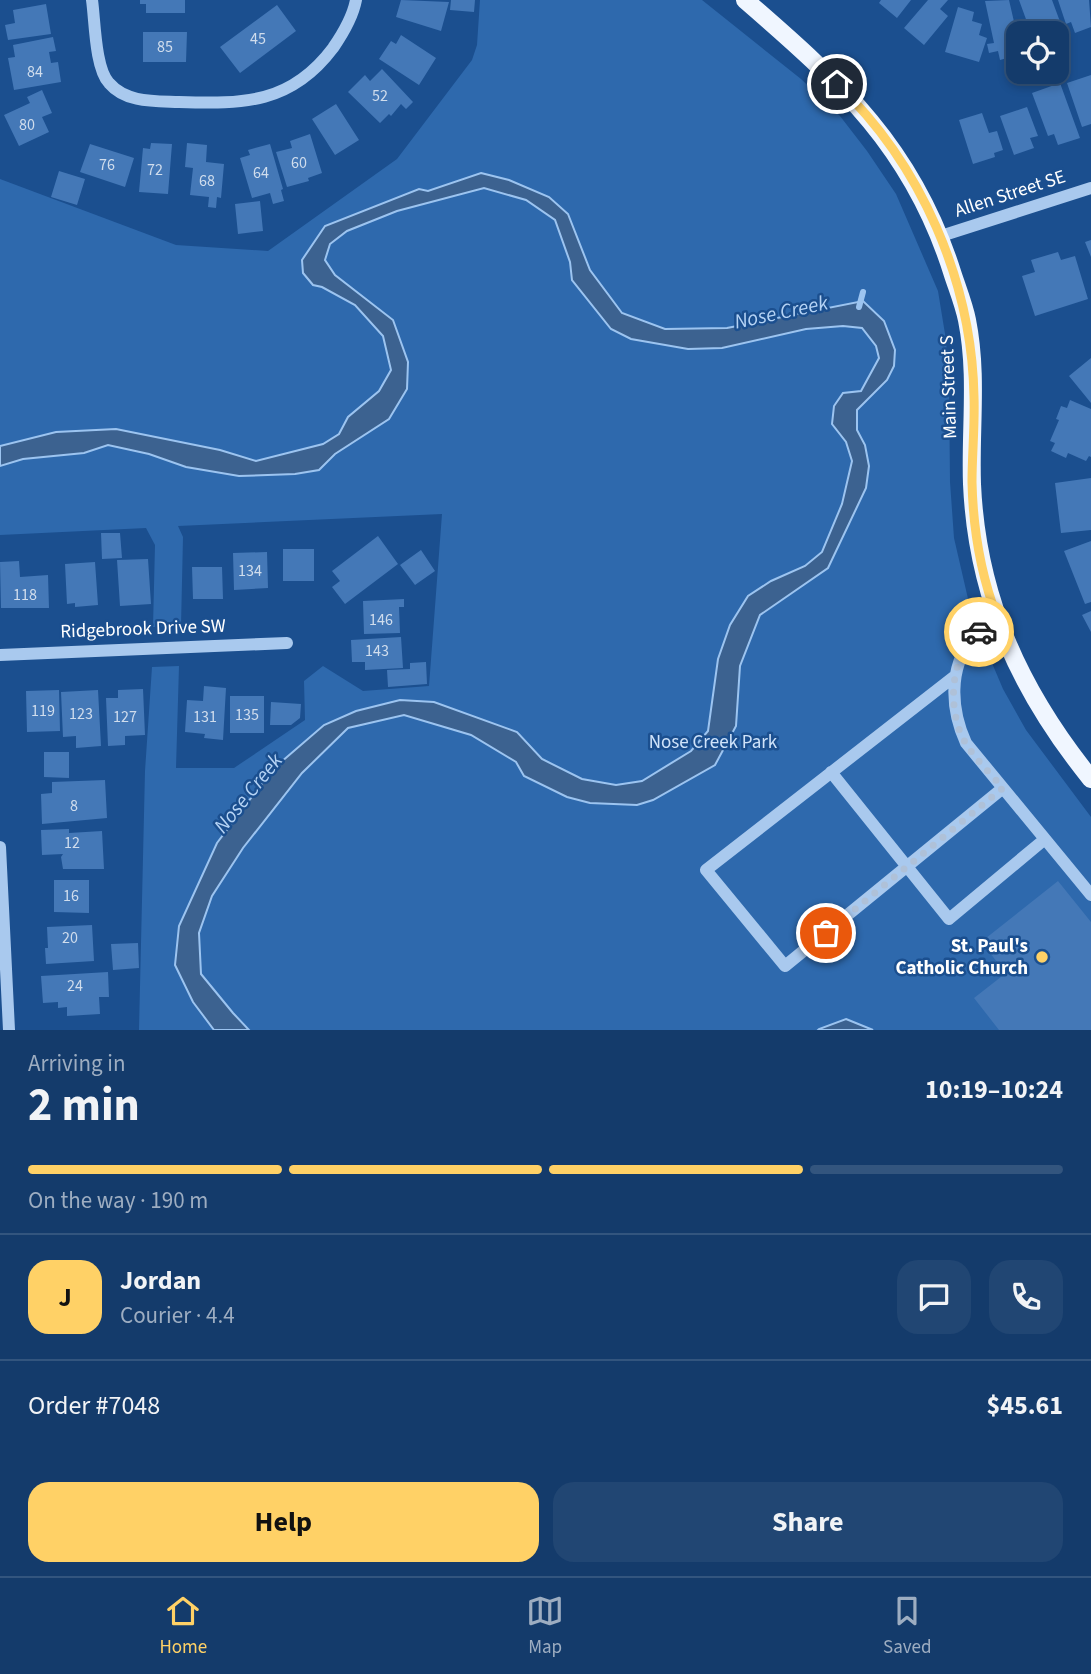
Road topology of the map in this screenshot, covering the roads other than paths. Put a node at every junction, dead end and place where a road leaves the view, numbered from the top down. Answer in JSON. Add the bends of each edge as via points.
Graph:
{"nodes":[{"id":1,"x":92,"y":0,"type":"edge"},
{"id":2,"x":356,"y":0,"type":"edge"},
{"id":3,"x":745,"y":0,"type":"edge"},
{"id":4,"x":1091,"y":188,"type":"edge"},
{"id":5,"x":941,"y":236,"type":"junction"},
{"id":6,"x":997,"y":617,"type":"junction"},
{"id":7,"x":287,"y":643,"type":"dead end"},
{"id":8,"x":0,"y":654,"type":"edge"},
{"id":9,"x":955,"y":676,"type":"junction"},
{"id":10,"x":831,"y":772,"type":"junction"},
{"id":11,"x":1091,"y":779,"type":"edge"},
{"id":12,"x":1003,"y":788,"type":"junction"},
{"id":13,"x":1045,"y":839,"type":"junction"},
{"id":14,"x":0,"y":847,"type":"edge"},
{"id":15,"x":907,"y":867,"type":"junction"},
{"id":16,"x":1091,"y":895,"type":"edge"},
{"id":17,"x":9,"y":1030,"type":"edge"}],
"edges":[{"from":1,"to":2,"type":"street","via":[[101,68],[107,82],[119,92],[148,101],[219,103],[272,95],[299,83],[339,40]]},
{"from":3,"to":5,"type":"main road","name":"Main Street S","via":[[853,98],[894,150]]},
{"from":4,"to":5,"type":"street","name":"Allen Street SE"},
{"from":5,"to":6,"type":"main road","name":"Main Street S","via":[[967,319],[974,397],[975,520],[980,558]]},
{"from":6,"to":9,"type":"street","via":[[972,637]]},
{"from":6,"to":11,"type":"main road","name":"Main Street S","via":[[1039,709]]},
{"from":7,"to":8,"type":"street","name":"Ridgebrook Drive SW"},
{"from":9,"to":10,"type":"street"},
{"from":9,"to":12,"type":"street","via":[[956,722],[966,743]]},
{"from":10,"to":15,"type":"street"},
{"from":10,"to":15,"type":"street","via":[[706,870],[785,966]]},
{"from":12,"to":13,"type":"street"},
{"from":12,"to":15,"type":"street"},
{"from":13,"to":15,"type":"street","via":[[949,919]]},
{"from":13,"to":16,"type":"street"},
{"from":14,"to":17,"type":"street"}]}
